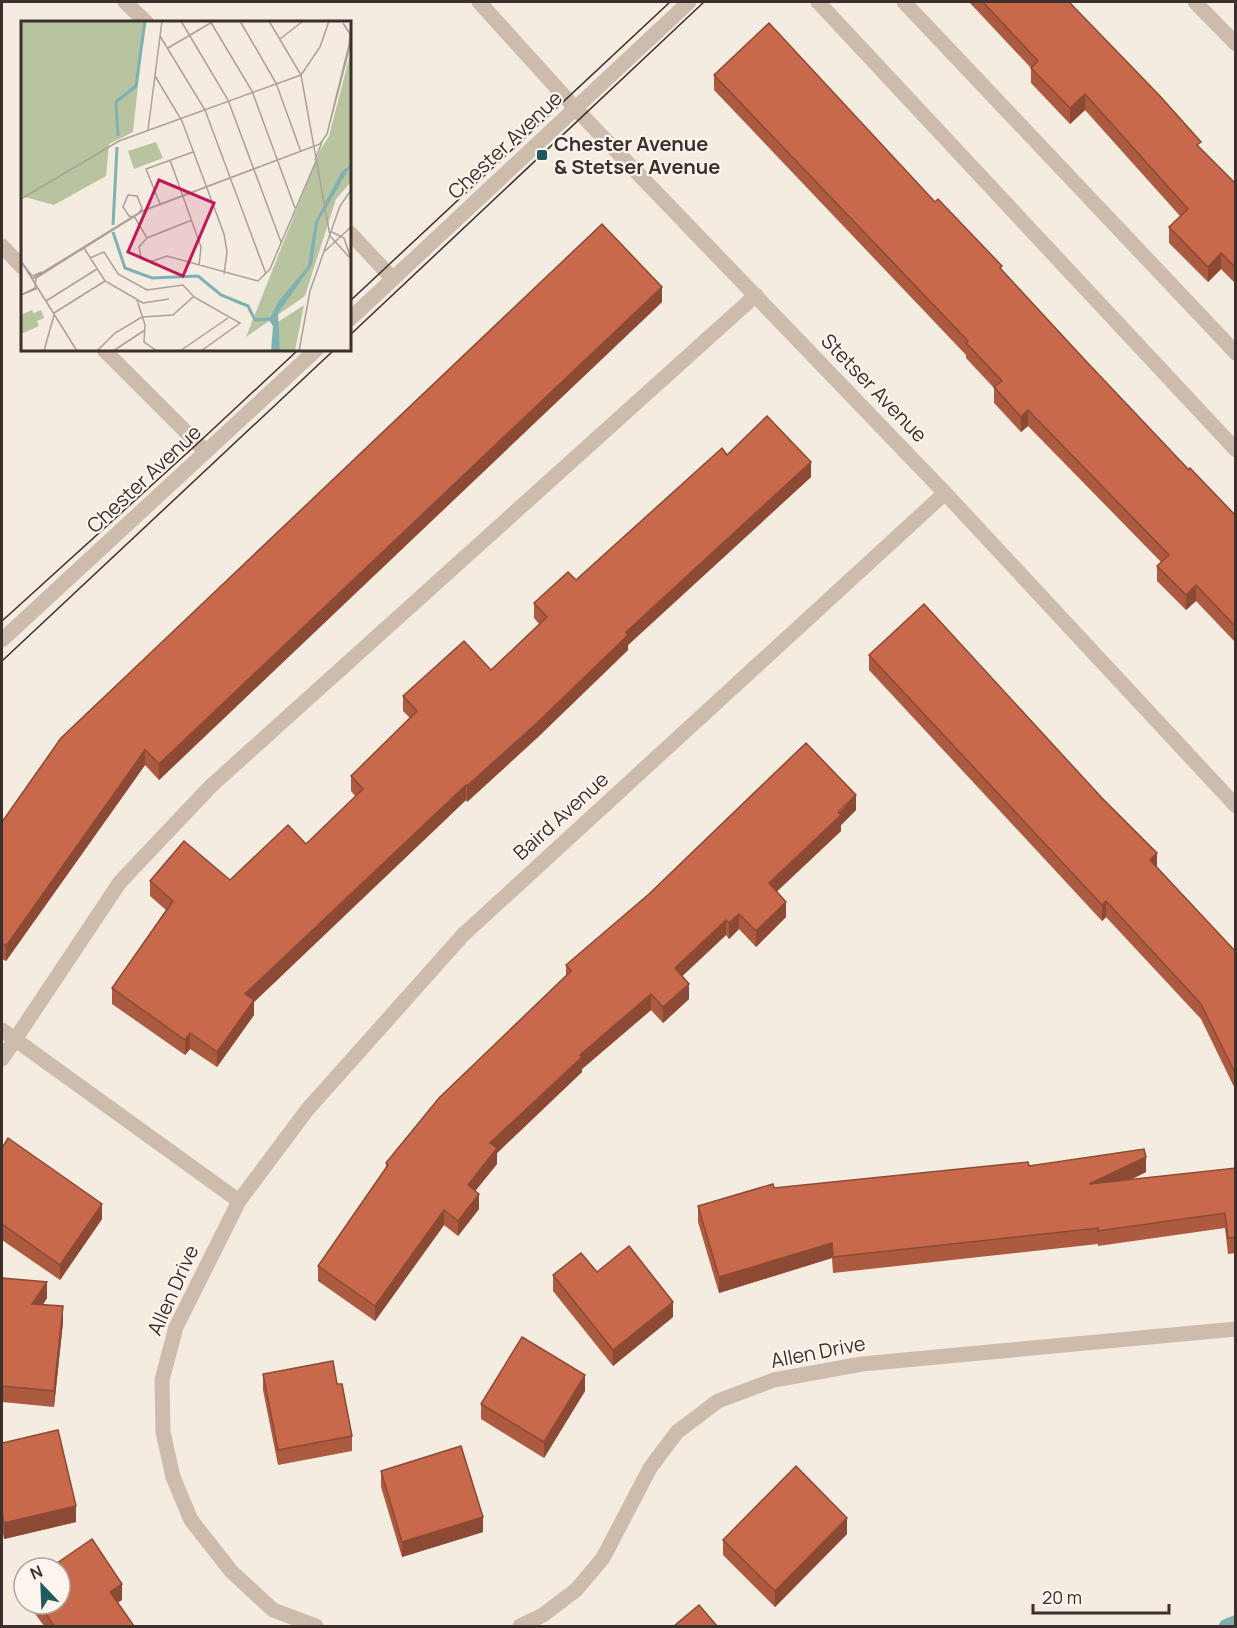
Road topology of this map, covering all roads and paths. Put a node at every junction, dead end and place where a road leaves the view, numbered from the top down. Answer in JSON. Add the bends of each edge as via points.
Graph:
{"nodes":[{"id":1,"x":125,"y":2,"type":"edge"},
{"id":2,"x":479,"y":2,"type":"edge"},
{"id":3,"x":689,"y":2,"type":"edge"},
{"id":4,"x":818,"y":2,"type":"edge"},
{"id":5,"x":904,"y":2,"type":"edge"},
{"id":6,"x":1195,"y":2,"type":"edge"},
{"id":7,"x":145,"y":21,"type":"edge"},
{"id":8,"x":1236,"y":44,"type":"edge"},
{"id":9,"x":575,"y":108,"type":"junction"},
{"id":10,"x":351,"y":234,"type":"edge"},
{"id":11,"x":2,"y":246,"type":"edge"},
{"id":12,"x":21,"y":266,"type":"edge"},
{"id":13,"x":393,"y":279,"type":"junction"},
{"id":14,"x":756,"y":295,"type":"junction"},
{"id":15,"x":351,"y":318,"type":"edge"},
{"id":16,"x":105,"y":351,"type":"edge"},
{"id":17,"x":315,"y":351,"type":"edge"},
{"id":18,"x":1236,"y":353,"type":"edge"},
{"id":19,"x":1236,"y":450,"type":"edge"},
{"id":20,"x":206,"y":451,"type":"junction"},
{"id":21,"x":945,"y":493,"type":"junction"},
{"id":22,"x":2,"y":640,"type":"edge"},
{"id":23,"x":1236,"y":806,"type":"edge"},
{"id":24,"x":2,"y":1030,"type":"edge"},
{"id":25,"x":15,"y":1040,"type":"junction"},
{"id":26,"x":2,"y":1059,"type":"edge"},
{"id":27,"x":238,"y":1201,"type":"junction"},
{"id":28,"x":1236,"y":1329,"type":"edge"},
{"id":29,"x":316,"y":1626,"type":"edge"},
{"id":30,"x":520,"y":1626,"type":"edge"}],
"edges":[{"from":1,"to":7,"type":"street"},
{"from":2,"to":9,"type":"street","name":"Stetser Avenue"},
{"from":3,"to":9,"type":"street","name":"Chester Avenue"},
{"from":4,"to":19,"type":"street"},
{"from":5,"to":18,"type":"street"},
{"from":6,"to":8,"type":"street"},
{"from":9,"to":13,"type":"street","name":"Chester Avenue"},
{"from":9,"to":14,"type":"street","name":"Stetser Avenue"},
{"from":10,"to":13,"type":"street"},
{"from":11,"to":12,"type":"street"},
{"from":13,"to":15,"type":"street","name":"Chester Avenue"},
{"from":14,"to":21,"type":"street","name":"Stetser Avenue"},
{"from":14,"to":25,"type":"street","via":[[211,786],[120,882]]},
{"from":16,"to":20,"type":"street"},
{"from":17,"to":20,"type":"street","name":"Chester Avenue"},
{"from":20,"to":22,"type":"street","name":"Chester Avenue"},
{"from":21,"to":23,"type":"street","name":"Stetser Avenue"},
{"from":21,"to":27,"type":"street","name":"Baird Avenue","via":[[463,934],[307,1110]]},
{"from":24,"to":25,"type":"street"},
{"from":25,"to":26,"type":"street"},
{"from":25,"to":27,"type":"street"},
{"from":27,"to":29,"type":"street","name":"Allen Drive","via":[[176,1327],[162,1380],[163,1432],[173,1477],[191,1520],[231,1571],[273,1610]]},
{"from":28,"to":30,"type":"street","name":"Allen Drive","via":[[862,1364],[774,1380],[718,1401],[677,1432],[650,1468],[603,1558],[576,1590],[543,1615]]}]}
